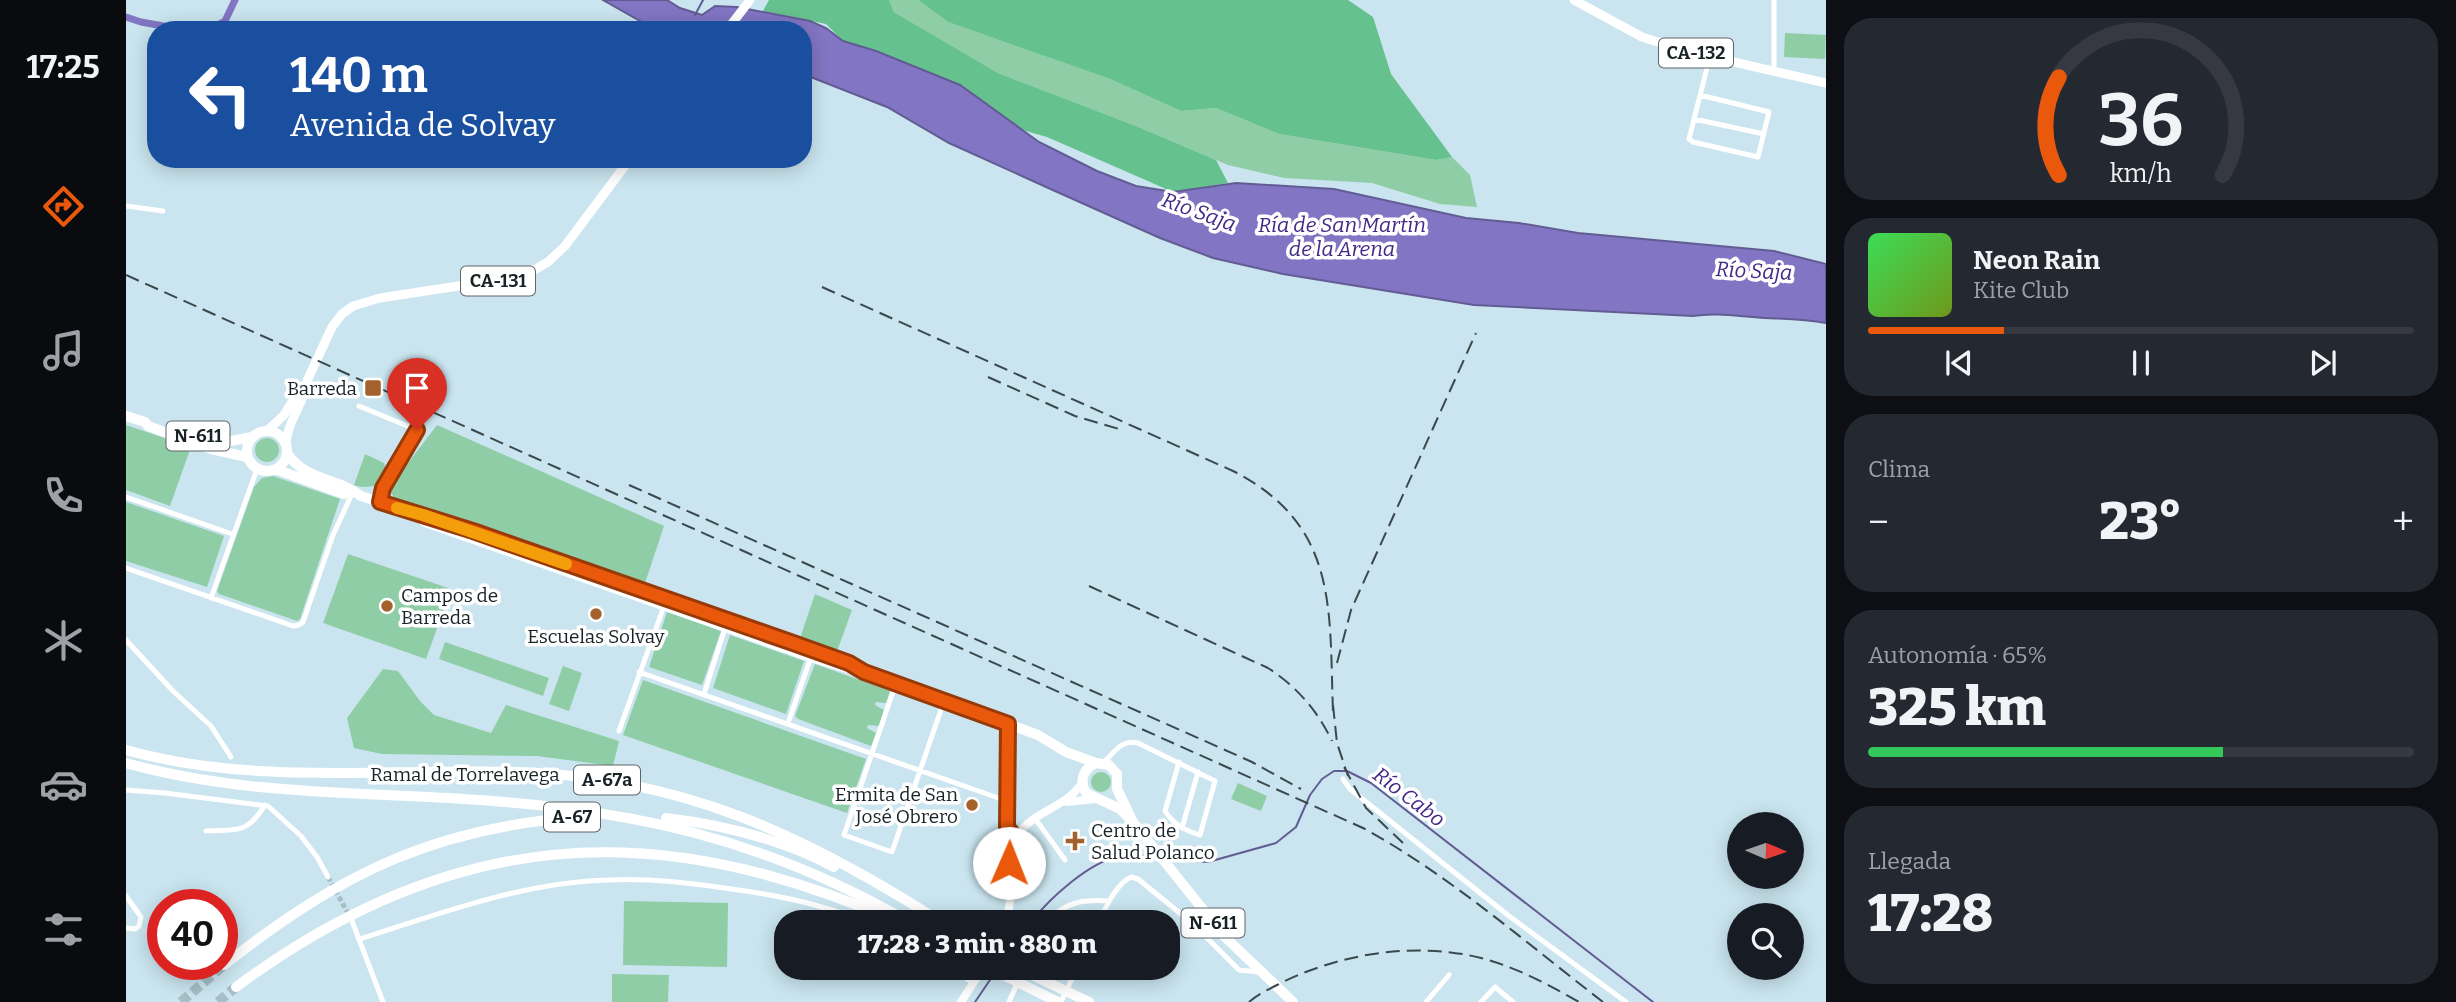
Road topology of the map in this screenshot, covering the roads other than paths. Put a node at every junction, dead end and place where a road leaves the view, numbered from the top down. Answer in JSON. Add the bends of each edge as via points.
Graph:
{"nodes":[{"id":1,"x":750,"y":0,"type":"edge"},
{"id":2,"x":1574,"y":0,"type":"edge"},
{"id":3,"x":1774,"y":0,"type":"edge"},
{"id":4,"x":734,"y":21,"type":"edge"},
{"id":5,"x":1710,"y":56,"type":"junction"},
{"id":6,"x":1774,"y":71,"type":"junction"},
{"id":7,"x":1826,"y":83,"type":"edge"},
{"id":8,"x":1700,"y":94,"type":"junction"},
{"id":9,"x":1694,"y":118,"type":"junction"},
{"id":10,"x":1764,"y":134,"type":"junction"},
{"id":11,"x":623,"y":168,"type":"edge"},
{"id":12,"x":126,"y":205,"type":"edge"},
{"id":13,"x":163,"y":211,"type":"dead end"},
{"id":14,"x":308,"y":377,"type":"junction"},
{"id":15,"x":359,"y":406,"type":"dead end"},
{"id":16,"x":126,"y":416,"type":"edge"},
{"id":17,"x":423,"y":419,"type":"dead end"},
{"id":18,"x":145,"y":422,"type":"junction"},
{"id":19,"x":417,"y":430,"type":"junction"},
{"id":20,"x":267,"y":431,"type":"junction"},
{"id":21,"x":252,"y":437,"type":"junction"},
{"id":22,"x":286,"y":449,"type":"junction"},
{"id":23,"x":247,"y":457,"type":"junction"},
{"id":24,"x":257,"y":469,"type":"junction"},
{"id":25,"x":275,"y":470,"type":"junction"},
{"id":26,"x":383,"y":488,"type":"junction"},
{"id":27,"x":126,"y":496,"type":"edge"},
{"id":28,"x":359,"y":496,"type":"junction"},
{"id":29,"x":380,"y":502,"type":"junction"},
{"id":30,"x":414,"y":514,"type":"junction"},
{"id":31,"x":232,"y":534,"type":"junction"},
{"id":32,"x":126,"y":568,"type":"edge"},
{"id":33,"x":211,"y":598,"type":"junction"},
{"id":34,"x":664,"y":606,"type":"junction"},
{"id":35,"x":726,"y":628,"type":"junction"},
{"id":36,"x":126,"y":640,"type":"edge"},
{"id":37,"x":811,"y":657,"type":"junction"},
{"id":38,"x":639,"y":672,"type":"junction"},
{"id":39,"x":864,"y":672,"type":"junction"},
{"id":40,"x":896,"y":683,"type":"junction"},
{"id":41,"x":704,"y":694,"type":"junction"},
{"id":42,"x":944,"y":701,"type":"junction"},
{"id":43,"x":788,"y":723,"type":"junction"},
{"id":44,"x":1008,"y":724,"type":"junction"},
{"id":45,"x":619,"y":731,"type":"dead end"},
{"id":46,"x":1118,"y":749,"type":"junction"},
{"id":47,"x":126,"y":750,"type":"edge"},
{"id":48,"x":1066,"y":752,"type":"junction"},
{"id":49,"x":872,"y":753,"type":"junction"},
{"id":50,"x":231,"y":757,"type":"dead end"},
{"id":51,"x":1179,"y":762,"type":"junction"},
{"id":52,"x":126,"y":763,"type":"edge"},
{"id":53,"x":1104,"y":765,"type":"junction"},
{"id":54,"x":920,"y":770,"type":"junction"},
{"id":55,"x":1198,"y":772,"type":"junction"},
{"id":56,"x":1083,"y":779,"type":"junction"},
{"id":57,"x":1343,"y":779,"type":"dead end"},
{"id":58,"x":1117,"y":789,"type":"junction"},
{"id":59,"x":126,"y":790,"type":"edge"},
{"id":60,"x":1099,"y":799,"type":"junction"},
{"id":61,"x":1007,"y":801,"type":"junction"},
{"id":62,"x":265,"y":805,"type":"junction"},
{"id":63,"x":1057,"y":805,"type":"junction"},
{"id":64,"x":1034,"y":817,"type":"junction"},
{"id":65,"x":1133,"y":822,"type":"junction"},
{"id":66,"x":1182,"y":828,"type":"junction"},
{"id":67,"x":206,"y":831,"type":"dead end"},
{"id":68,"x":1015,"y":838,"type":"junction"},
{"id":69,"x":1065,"y":860,"type":"dead end"},
{"id":70,"x":328,"y":877,"type":"tunnel mouth"},
{"id":71,"x":126,"y":896,"type":"edge"},
{"id":72,"x":1109,"y":901,"type":"junction"},
{"id":73,"x":831,"y":910,"type":"edge"},
{"id":74,"x":868,"y":910,"type":"edge"},
{"id":75,"x":886,"y":910,"type":"edge"},
{"id":76,"x":913,"y":910,"type":"edge"},
{"id":77,"x":921,"y":910,"type":"edge"},
{"id":78,"x":1008,"y":910,"type":"edge"},
{"id":79,"x":1059,"y":910,"type":"edge"},
{"id":80,"x":1105,"y":910,"type":"edge"},
{"id":81,"x":352,"y":921,"type":"tunnel mouth"},
{"id":82,"x":126,"y":928,"type":"edge"},
{"id":83,"x":360,"y":939,"type":"junction"},
{"id":84,"x":238,"y":955,"type":"edge"},
{"id":85,"x":1261,"y":973,"type":"junction"},
{"id":86,"x":1449,"y":975,"type":"dead end"},
{"id":87,"x":969,"y":980,"type":"edge"},
{"id":88,"x":976,"y":980,"type":"edge"},
{"id":89,"x":1014,"y":980,"type":"edge"},
{"id":90,"x":1019,"y":980,"type":"edge"},
{"id":91,"x":1043,"y":980,"type":"edge"},
{"id":92,"x":1071,"y":980,"type":"edge"},
{"id":93,"x":974,"y":983,"type":"junction"},
{"id":94,"x":236,"y":987,"type":"tunnel mouth"},
{"id":95,"x":1290,"y":999,"type":"edge"},
{"id":96,"x":1088,"y":1001,"type":"edge"},
{"id":97,"x":383,"y":1002,"type":"edge"},
{"id":98,"x":961,"y":1002,"type":"edge"},
{"id":99,"x":1009,"y":1002,"type":"edge"},
{"id":100,"x":1059,"y":1002,"type":"edge"},
{"id":101,"x":1426,"y":1002,"type":"edge"},
{"id":102,"x":1481,"y":1002,"type":"edge"},
{"id":103,"x":1513,"y":1002,"type":"edge"},
{"id":104,"x":1626,"y":1002,"type":"edge"}],
"edges":[{"from":1,"to":4,"type":"main road"},
{"from":2,"to":5,"type":"main road","number":"CA-132","via":[[1642,37]]},
{"from":3,"to":6,"type":"street"},
{"from":5,"to":6,"type":"main road","number":"CA-132"},
{"from":5,"to":8,"type":"street"},
{"from":6,"to":7,"type":"main road","number":"CA-132"},
{"from":8,"to":9,"type":"street"},
{"from":8,"to":10,"type":"street","via":[[1769,111]]},
{"from":9,"to":10,"type":"street"},
{"from":9,"to":10,"type":"street","via":[[1689,139],[1693,142],[1758,157]]},
{"from":11,"to":14,"type":"main road","number":"CA-131","via":[[563,249],[541,267],[505,280],[363,302],[342,314]]},
{"from":12,"to":13,"type":"street"},
{"from":14,"to":20,"type":"main road","number":"CA-131","via":[[284,415]]},
{"from":14,"to":22,"type":"main road","number":"CA-131","via":[[291,419]]},
{"from":15,"to":19,"type":"street"},
{"from":16,"to":18,"type":"highway","number":"N-611"},
{"from":17,"to":19,"type":"street"},
{"from":18,"to":21,"type":"highway","number":"N-611","via":[[151,420],[220,443]]},
{"from":18,"to":23,"type":"highway","number":"N-611","via":[[211,449]]},
{"from":19,"to":26,"type":"street"},
{"from":20,"to":21,"type":"highway","number":"N-611"},
{"from":20,"to":22,"type":"highway","number":"N-611","via":[[277,433]]},
{"from":21,"to":23,"type":"highway","number":"N-611"},
{"from":22,"to":25,"type":"highway","via":[[283,463]]},
{"from":22,"to":28,"type":"highway","number":"N-611","via":[[306,472]]},
{"from":23,"to":24,"type":"highway","number":"N-611"},
{"from":24,"to":25,"type":"highway","number":"N-611"},
{"from":24,"to":31,"type":"street"},
{"from":25,"to":28,"type":"highway","number":"N-611"},
{"from":26,"to":28,"type":"street"},
{"from":26,"to":29,"type":"street"},
{"from":27,"to":31,"type":"street"},
{"from":28,"to":29,"type":"highway","number":"N-611"},
{"from":28,"to":33,"type":"street","via":[[332,535],[301,624],[293,626]]},
{"from":29,"to":30,"type":"highway","number":"N-611"},
{"from":30,"to":34,"type":"highway","number":"N-611","via":[[425,523]]},
{"from":30,"to":39,"type":"highway","number":"N-611","via":[[796,644]]},
{"from":31,"to":33,"type":"street"},
{"from":32,"to":33,"type":"street"},
{"from":34,"to":35,"type":"highway","number":"N-611"},
{"from":34,"to":38,"type":"street"},
{"from":35,"to":37,"type":"highway","number":"N-611"},
{"from":35,"to":41,"type":"street"},
{"from":36,"to":50,"type":"street","via":[[211,726]]},
{"from":37,"to":39,"type":"highway","number":"N-611"},
{"from":37,"to":43,"type":"street"},
{"from":38,"to":41,"type":"street"},
{"from":38,"to":45,"type":"street"},
{"from":39,"to":40,"type":"highway","number":"N-611"},
{"from":40,"to":42,"type":"highway","number":"N-611"},
{"from":40,"to":49,"type":"street"},
{"from":41,"to":43,"type":"street"},
{"from":42,"to":44,"type":"highway","number":"N-611"},
{"from":42,"to":54,"type":"street"},
{"from":43,"to":49,"type":"street"},
{"from":44,"to":48,"type":"highway","number":"N-611"},
{"from":44,"to":61,"type":"street"},
{"from":46,"to":51,"type":"street","via":[[1126,742],[1138,743]]},
{"from":46,"to":53,"type":"street"},
{"from":46,"to":53,"type":"street"},
{"from":47,"to":77,"type":"highway","name":"Ramal de Torrelavega","number":"A-67a","via":[[261,771],[516,772],[636,785],[707,803],[775,829]]},
{"from":48,"to":53,"type":"highway","number":"N-611"},
{"from":48,"to":56,"type":"highway","number":"N-611"},
{"from":49,"to":54,"type":"street"},
{"from":49,"to":54,"type":"street","via":[[844,835],[892,852]]},
{"from":51,"to":55,"type":"street"},
{"from":51,"to":66,"type":"street","via":[[1165,811]]},
{"from":52,"to":75,"type":"highway","name":"Ramal de Torrelavega","number":"A-67a","via":[[192,779],[266,789],[549,806],[619,815],[756,851],[827,879]]},
{"from":53,"to":56,"type":"highway","via":[[1091,766]]},
{"from":53,"to":58,"type":"highway","number":"N-611","via":[[1118,779]]},
{"from":54,"to":61,"type":"street"},
{"from":55,"to":66,"type":"street"},
{"from":55,"to":66,"type":"street","via":[[1215,780],[1200,835]]},
{"from":56,"to":60,"type":"highway","number":"N-611","via":[[1086,793]]},
{"from":56,"to":63,"type":"street","via":[[1071,797]]},
{"from":57,"to":104,"type":"street","via":[[1431,855]]},
{"from":58,"to":60,"type":"highway"},
{"from":58,"to":65,"type":"highway","number":"N-611"},
{"from":59,"to":62,"type":"street"},
{"from":60,"to":63,"type":"street"},
{"from":60,"to":65,"type":"highway","number":"N-611"},
{"from":61,"to":68,"type":"street","via":[[1007,827]]},
{"from":62,"to":67,"type":"street","via":[[254,820],[238,830]]},
{"from":62,"to":70,"type":"street","via":[[301,836]]},
{"from":63,"to":64,"type":"street"},
{"from":64,"to":68,"type":"street"},
{"from":64,"to":69,"type":"street"},
{"from":65,"to":85,"type":"highway","number":"N-611","via":[[1218,929]]},
{"from":68,"to":78,"type":"street","via":[[1009,856]]},
{"from":71,"to":82,"type":"street","via":[[141,917],[135,929]]},
{"from":72,"to":79,"type":"street","via":[[1069,904]]},
{"from":72,"to":80,"type":"street"},
{"from":72,"to":85,"type":"street","via":[[1126,879],[1138,879],[1239,970]]},
{"from":73,"to":83,"type":"street","via":[[760,892],[695,883],[608,880],[509,895]]},
{"from":74,"to":94,"type":"highway","number":"A-67","via":[[737,866],[631,852],[561,855],[472,869],[383,899],[304,940]]},
{"from":76,"to":84,"type":"highway","number":"A-67","via":[[828,864],[761,836],[691,821],[595,815],[483,830],[404,854],[307,903]]},
{"from":81,"to":83,"type":"street"},
{"from":83,"to":97,"type":"street"},
{"from":85,"to":95,"type":"highway","number":"N-611"},
{"from":86,"to":101,"type":"street"},
{"from":87,"to":93,"type":"street"},
{"from":88,"to":93,"type":"street"},
{"from":89,"to":100,"type":"highway"},
{"from":90,"to":99,"type":"street"},
{"from":91,"to":96,"type":"highway"},
{"from":92,"to":100,"type":"street"},
{"from":93,"to":98,"type":"street"},
{"from":102,"to":103,"type":"street","via":[[1494,987]]}]}
